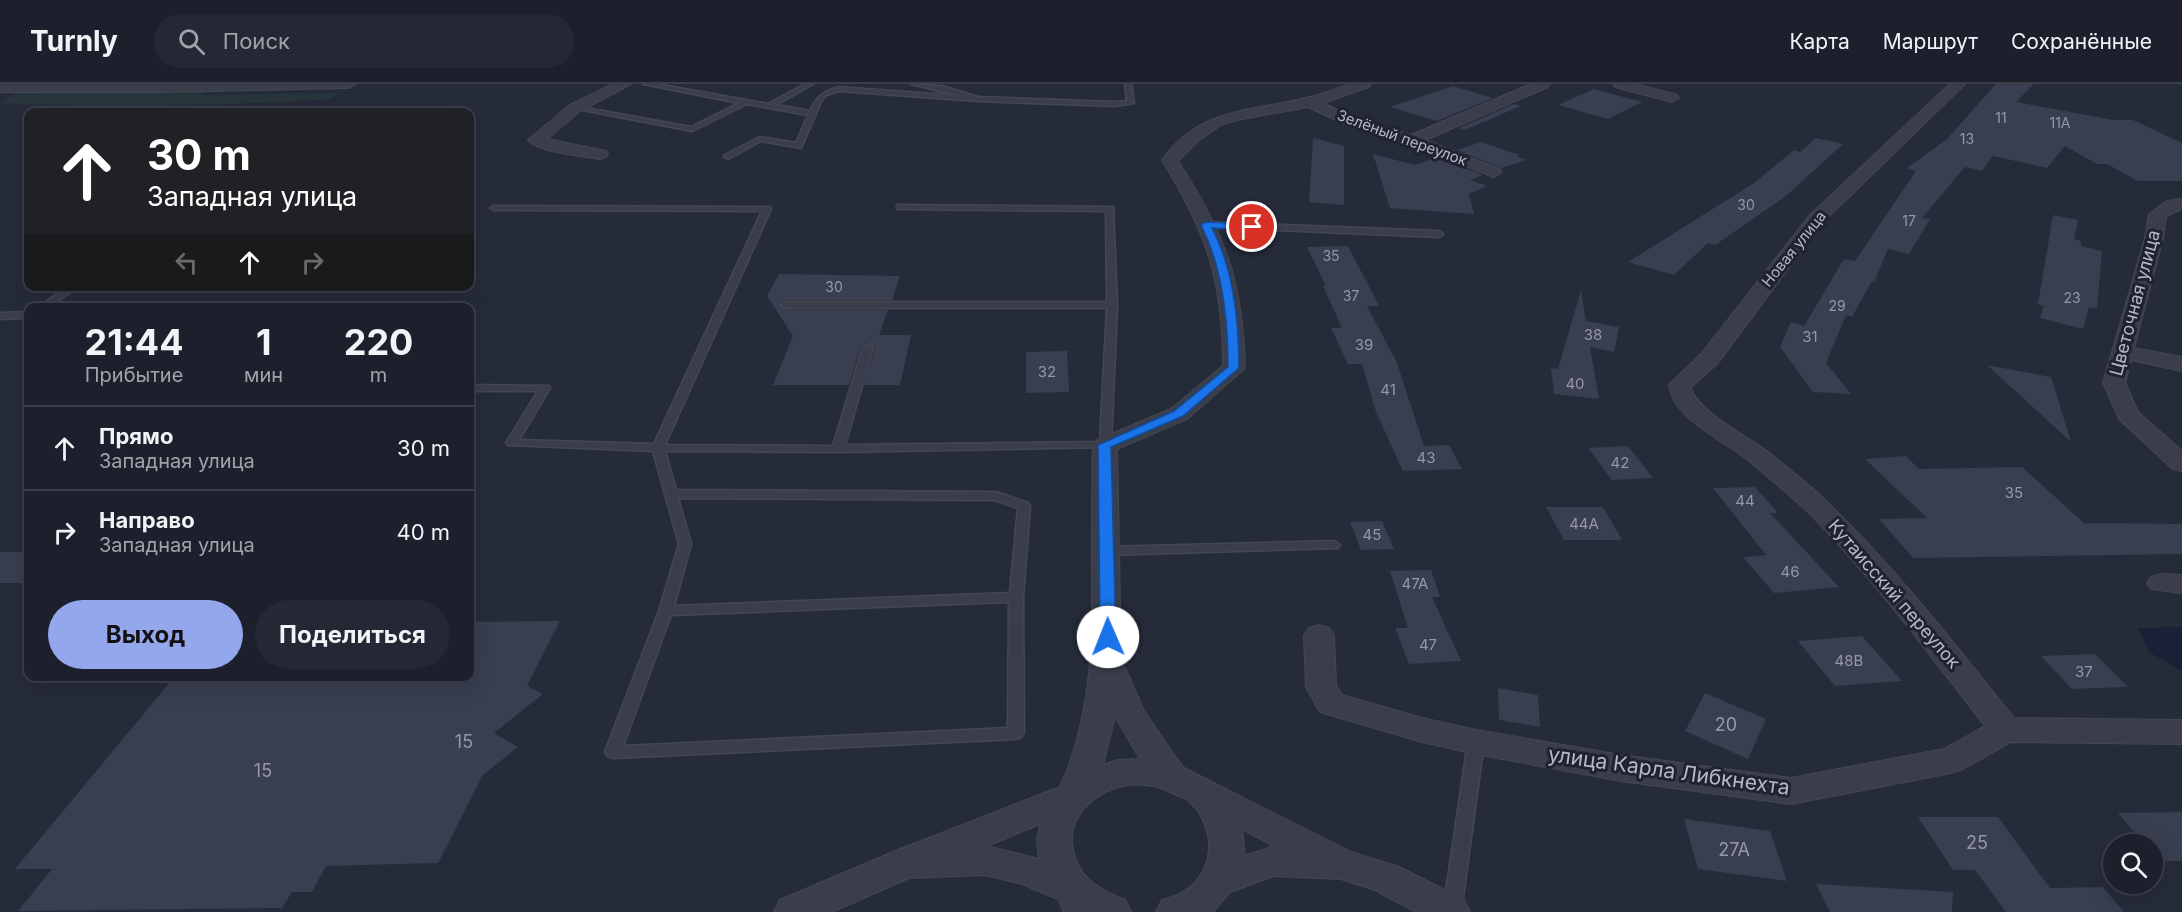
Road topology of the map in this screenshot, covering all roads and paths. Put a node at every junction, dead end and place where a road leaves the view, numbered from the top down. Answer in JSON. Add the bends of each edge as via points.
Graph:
{"nodes":[{"id":1,"x":349,"y":84,"type":"edge"},
{"id":2,"x":624,"y":84,"type":"edge"},
{"id":3,"x":646,"y":84,"type":"edge"},
{"id":4,"x":810,"y":84,"type":"edge"},
{"id":5,"x":914,"y":84,"type":"edge"},
{"id":6,"x":1128,"y":84,"type":"edge"},
{"id":7,"x":1364,"y":84,"type":"edge"},
{"id":8,"x":1544,"y":84,"type":"edge"},
{"id":9,"x":1620,"y":84,"type":"edge"},
{"id":10,"x":1958,"y":84,"type":"edge"},
{"id":11,"x":0,"y":88,"type":"edge"},
{"id":12,"x":1672,"y":98,"type":"dead end"},
{"id":13,"x":978,"y":99,"type":"junction"},
{"id":14,"x":1310,"y":102,"type":"junction"},
{"id":15,"x":744,"y":103,"type":"junction"},
{"id":16,"x":769,"y":106,"type":"junction"},
{"id":17,"x":575,"y":108,"type":"junction"},
{"id":18,"x":813,"y":114,"type":"junction"},
{"id":19,"x":1412,"y":140,"type":"junction"},
{"id":20,"x":600,"y":154,"type":"dead end"},
{"id":21,"x":728,"y":157,"type":"dead end"},
{"id":22,"x":1494,"y":172,"type":"dead end"},
{"id":23,"x":2182,"y":204,"type":"edge"},
{"id":24,"x":900,"y":207,"type":"dead end"},
{"id":25,"x":494,"y":208,"type":"dead end"},
{"id":26,"x":1206,"y":225,"type":"junction"},
{"id":27,"x":1439,"y":234,"type":"dead end"},
{"id":28,"x":67,"y":291,"type":"edge"},
{"id":29,"x":49,"y":303,"type":"edge"},
{"id":30,"x":786,"y":305,"type":"dead end"},
{"id":31,"x":1112,"y":305,"type":"junction"},
{"id":32,"x":24,"y":315,"type":"edge"},
{"id":33,"x":0,"y":316,"type":"edge"},
{"id":34,"x":868,"y":347,"type":"dead end"},
{"id":35,"x":2124,"y":351,"type":"junction"},
{"id":36,"x":2182,"y":364,"type":"edge"},
{"id":37,"x":474,"y":388,"type":"edge"},
{"id":38,"x":1714,"y":425,"type":"joint"},
{"id":39,"x":1105,"y":445,"type":"junction"},
{"id":40,"x":658,"y":448,"type":"junction"},
{"id":41,"x":838,"y":449,"type":"junction"},
{"id":42,"x":2182,"y":465,"type":"edge"},
{"id":43,"x":672,"y":494,"type":"junction"},
{"id":44,"x":1334,"y":545,"type":"dead end"},
{"id":45,"x":1106,"y":551,"type":"junction"},
{"id":46,"x":1016,"y":597,"type":"junction"},
{"id":47,"x":666,"y":611,"type":"junction"},
{"id":48,"x":1319,"y":635,"type":"dead end"},
{"id":49,"x":1108,"y":658,"type":"junction"},
{"id":50,"x":2006,"y":730,"type":"junction"},
{"id":51,"x":2182,"y":732,"type":"edge"},
{"id":52,"x":1476,"y":742,"type":"junction"},
{"id":53,"x":1184,"y":783,"type":"junction"},
{"id":54,"x":1073,"y":796,"type":"junction"},
{"id":55,"x":906,"y":863,"type":"junction"},
{"id":56,"x":1341,"y":864,"type":"junction"},
{"id":57,"x":1077,"y":900,"type":"edge"},
{"id":58,"x":1196,"y":901,"type":"edge"},
{"id":59,"x":793,"y":912,"type":"edge"},
{"id":60,"x":1112,"y":912,"type":"edge"},
{"id":61,"x":1451,"y":912,"type":"edge"}],
"edges":[{"from":1,"to":11,"type":"street"},
{"from":2,"to":17,"type":"street"},
{"from":3,"to":15,"type":"lane"},
{"from":4,"to":16,"type":"lane"},
{"from":5,"to":13,"type":"lane"},
{"from":6,"to":13,"type":"lane","via":[[1131,104]]},
{"from":7,"to":14,"type":"street"},
{"from":8,"to":19,"type":"street"},
{"from":9,"to":12,"type":"street"},
{"from":10,"to":38,"type":"street","name":"Новая улица","via":[[1815,220],[1710,358],[1680,385],[1681,395],[1693,410]]},
{"from":13,"to":18,"type":"lane","via":[[839,89],[824,94]]},
{"from":14,"to":19,"type":"street","name":"Зелёный переулок","via":[[1356,124]]},
{"from":14,"to":26,"type":"street","via":[[1216,122],[1170,160]]},
{"from":15,"to":16,"type":"lane"},
{"from":15,"to":17,"type":"lane","via":[[692,129]]},
{"from":16,"to":18,"type":"lane"},
{"from":17,"to":20,"type":"street","via":[[536,140]]},
{"from":18,"to":21,"type":"lane","via":[[798,146],[760,139]]},
{"from":19,"to":22,"type":"street","name":"Зелёный переулок"},
{"from":23,"to":35,"type":"street","name":"Цветочная улица","via":[[2158,214]]},
{"from":24,"to":31,"type":"lane","via":[[1110,209]]},
{"from":25,"to":40,"type":"lane","via":[[767,209]]},
{"from":26,"to":27,"type":"lane"},
{"from":26,"to":39,"type":"street","via":[[1216,245],[1227,287],[1234,368],[1179,414]]},
{"from":28,"to":29,"type":"lane"},
{"from":30,"to":31,"type":"lane"},
{"from":31,"to":39,"type":"lane"},
{"from":32,"to":33,"type":"lane"},
{"from":34,"to":41,"type":"lane"},
{"from":35,"to":36,"type":"street"},
{"from":35,"to":42,"type":"street","name":"Цветочная улица","via":[[2114,383],[2128,416]]},
{"from":37,"to":40,"type":"lane","via":[[545,388],[512,443]]},
{"from":38,"to":50,"type":"street","name":"Кутаисский переулок","via":[[1754,452],[1822,511],[1892,587]]},
{"from":39,"to":41,"type":"lane"},
{"from":39,"to":45,"type":"street"},
{"from":40,"to":41,"type":"lane"},
{"from":40,"to":43,"type":"lane"},
{"from":43,"to":46,"type":"lane","via":[[996,496],[1024,506]]},
{"from":43,"to":47,"type":"lane","via":[[685,544]]},
{"from":44,"to":45,"type":"lane"},
{"from":45,"to":49,"type":"street"},
{"from":46,"to":47,"type":"lane"},
{"from":46,"to":47,"type":"lane","via":[[1017,733],[613,752]]},
{"from":48,"to":52,"type":"street","name":"улица Карла Либкнехта","via":[[1321,687],[1331,704]]},
{"from":49,"to":53,"type":"street","via":[[1119,693],[1149,747]]},
{"from":49,"to":54,"type":"street","via":[[1096,735]]},
{"from":50,"to":51,"type":"street","name":"улица Карла Либкнехта"},
{"from":50,"to":52,"type":"street","name":"улица Карла Либкнехта","via":[[1951,760],[1791,791],[1621,768]]},
{"from":52,"to":61,"type":"lane"},
{"from":53,"to":54,"type":"street","via":[[1146,772],[1119,773],[1094,781]]},
{"from":53,"to":56,"type":"street"},
{"from":53,"to":58,"type":"street","via":[[1215,807],[1226,828],[1229,852]]},
{"from":54,"to":55,"type":"street"},
{"from":54,"to":57,"type":"street","via":[[1058,815],[1052,838],[1055,862]]},
{"from":55,"to":57,"type":"street","via":[[985,860],[1027,870]]},
{"from":55,"to":59,"type":"street"},
{"from":56,"to":58,"type":"street","via":[[1272,861]]},
{"from":56,"to":61,"type":"street","via":[[1386,878]]},
{"from":57,"to":60,"type":"street"}]}
